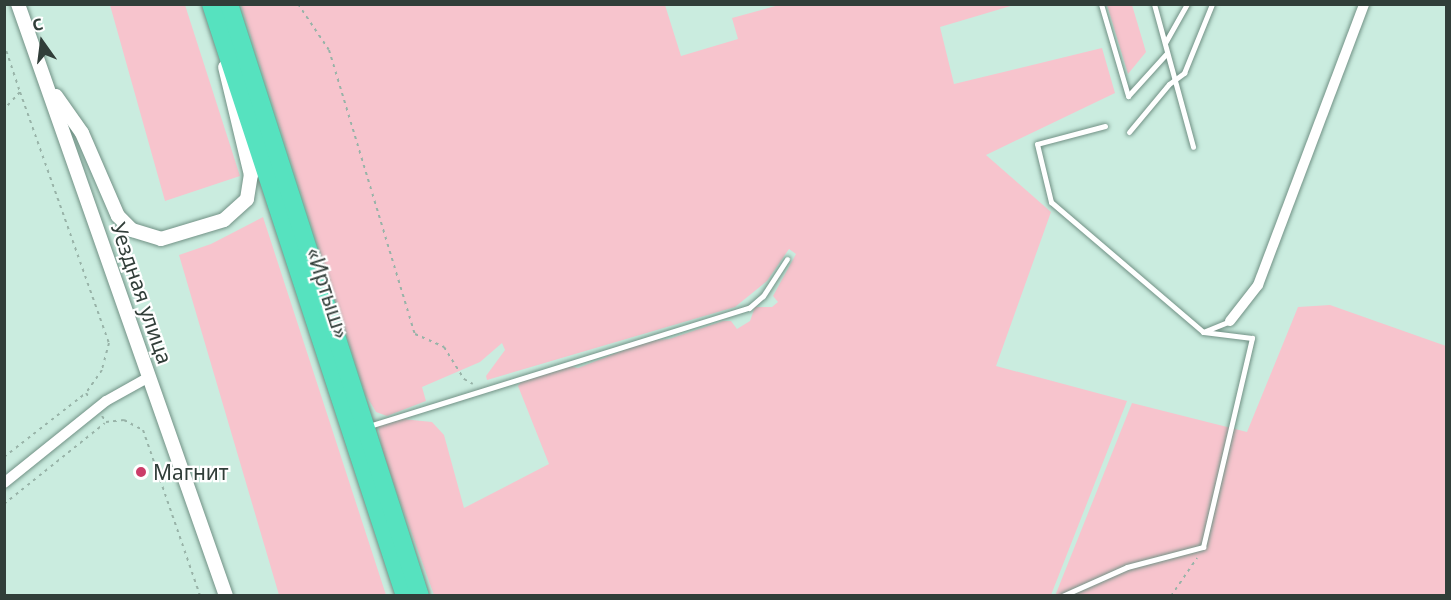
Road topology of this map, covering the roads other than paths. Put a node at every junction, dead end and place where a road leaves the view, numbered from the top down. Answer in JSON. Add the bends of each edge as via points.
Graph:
{"nodes":[{"id":1,"x":18,"y":4,"type":"edge"},
{"id":2,"x":212,"y":4,"type":"edge"},
{"id":3,"x":229,"y":4,"type":"edge"},
{"id":4,"x":1101,"y":4,"type":"edge"},
{"id":5,"x":1154,"y":4,"type":"edge"},
{"id":6,"x":1187,"y":4,"type":"edge"},
{"id":7,"x":1212,"y":4,"type":"edge"},
{"id":8,"x":1364,"y":4,"type":"edge"},
{"id":9,"x":222,"y":38,"type":"junction"},
{"id":10,"x":1165,"y":43,"type":"junction"},
{"id":11,"x":1167,"y":53,"type":"junction"},
{"id":12,"x":1174,"y":78,"type":"junction"},
{"id":13,"x":46,"y":82,"type":"junction"},
{"id":14,"x":1105,"y":126,"type":"dead end"},
{"id":15,"x":1128,"y":132,"type":"dead end"},
{"id":16,"x":1193,"y":147,"type":"dead end"},
{"id":17,"x":787,"y":259,"type":"dead end"},
{"id":18,"x":1230,"y":321,"type":"joint"},
{"id":19,"x":1203,"y":333,"type":"junction"},
{"id":20,"x":149,"y":377,"type":"junction"},
{"id":21,"x":365,"y":427,"type":"junction"},
{"id":22,"x":4,"y":483,"type":"edge"},
{"id":23,"x":226,"y":596,"type":"edge"},
{"id":24,"x":405,"y":596,"type":"edge"},
{"id":25,"x":420,"y":596,"type":"edge"},
{"id":26,"x":1062,"y":596,"type":"edge"}],
"edges":[{"from":1,"to":13,"type":"street","name":"Уездная улица"},
{"from":2,"to":9,"type":"highway","name":"«Иртыш»"},
{"from":3,"to":21,"type":"highway","name":"«Иртыш»"},
{"from":4,"to":11,"type":"lane","via":[[1128,96]]},
{"from":5,"to":10,"type":"lane"},
{"from":6,"to":10,"type":"lane"},
{"from":7,"to":12,"type":"lane","via":[[1184,73]]},
{"from":8,"to":18,"type":"street","via":[[1258,285]]},
{"from":9,"to":13,"type":"street","via":[[228,89],[250,175],[249,188],[240,208],[210,226],[185,233],[160,239],[147,236],[132,230],[118,216],[82,133]]},
{"from":9,"to":24,"type":"highway","name":"«Иртыш»"},
{"from":10,"to":11,"type":"lane"},
{"from":11,"to":12,"type":"lane"},
{"from":12,"to":15,"type":"lane"},
{"from":12,"to":16,"type":"lane"},
{"from":13,"to":20,"type":"street","name":"Уездная улица"},
{"from":14,"to":19,"type":"lane","via":[[1037,144],[1051,202]]},
{"from":17,"to":21,"type":"lane","via":[[763,296],[749,308]]},
{"from":18,"to":19,"type":"lane"},
{"from":19,"to":26,"type":"lane","via":[[1252,338],[1203,547],[1127,567]]},
{"from":20,"to":22,"type":"street","via":[[128,386],[97,408]]},
{"from":20,"to":23,"type":"street","name":"Уездная улица"},
{"from":21,"to":25,"type":"highway","name":"«Иртыш»"}]}
